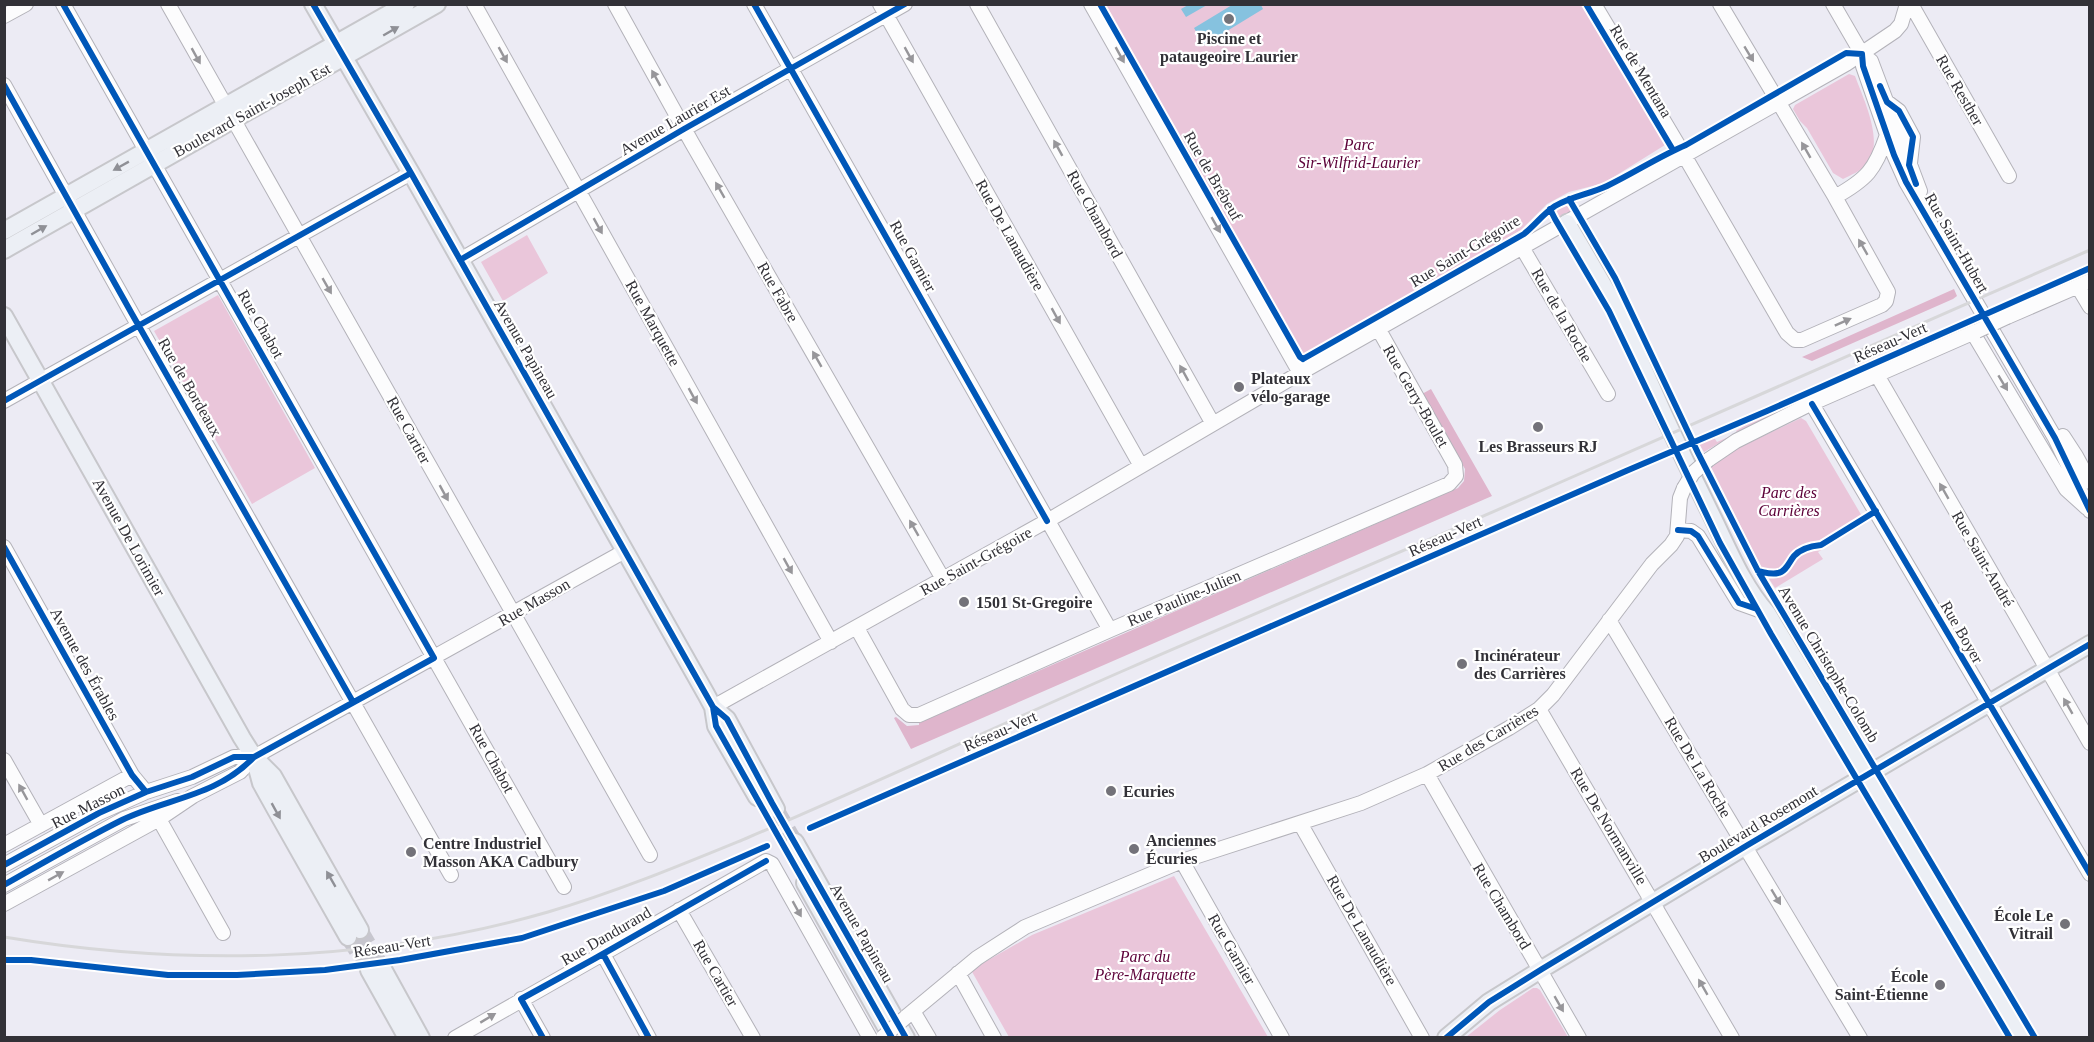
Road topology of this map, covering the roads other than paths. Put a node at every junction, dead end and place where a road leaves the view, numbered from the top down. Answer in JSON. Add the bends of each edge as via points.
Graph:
{"nodes":[{"id":1,"x":26,"y":4,"type":"edge"},
{"id":2,"x":63,"y":4,"type":"edge"},
{"id":3,"x":168,"y":4,"type":"edge"},
{"id":4,"x":313,"y":4,"type":"edge"},
{"id":5,"x":406,"y":4,"type":"edge"},
{"id":6,"x":437,"y":4,"type":"edge"},
{"id":7,"x":474,"y":4,"type":"edge"},
{"id":8,"x":615,"y":4,"type":"edge"},
{"id":9,"x":753,"y":4,"type":"edge"},
{"id":10,"x":905,"y":4,"type":"edge"},
{"id":11,"x":977,"y":4,"type":"edge"},
{"id":12,"x":1091,"y":4,"type":"edge"},
{"id":13,"x":1594,"y":4,"type":"edge"},
{"id":14,"x":1720,"y":4,"type":"edge"},
{"id":15,"x":1833,"y":4,"type":"edge"},
{"id":16,"x":1909,"y":4,"type":"edge"},
{"id":17,"x":883,"y":10,"type":"edge"},
{"id":18,"x":4,"y":16,"type":"edge"},
{"id":19,"x":340,"y":51,"type":"junction"},
{"id":20,"x":1862,"y":54,"type":"junction"},
{"id":21,"x":791,"y":69,"type":"junction"},
{"id":22,"x":4,"y":85,"type":"edge"},
{"id":23,"x":1778,"y":103,"type":"junction"},
{"id":24,"x":229,"y":114,"type":"junction"},
{"id":25,"x":684,"y":129,"type":"junction"},
{"id":26,"x":1887,"y":135,"type":"junction"},
{"id":27,"x":1685,"y":157,"type":"junction"},
{"id":28,"x":151,"y":158,"type":"junction"},
{"id":29,"x":411,"y":173,"type":"junction"},
{"id":30,"x":2009,"y":176,"type":"dead end"},
{"id":31,"x":579,"y":191,"type":"junction"},
{"id":32,"x":1834,"y":196,"type":"junction"},
{"id":33,"x":71,"y":203,"type":"junction"},
{"id":34,"x":1567,"y":223,"type":"junction"},
{"id":35,"x":4,"y":231,"type":"edge"},
{"id":36,"x":298,"y":236,"type":"junction"},
{"id":37,"x":1523,"y":249,"type":"junction"},
{"id":38,"x":4,"y":250,"type":"edge"},
{"id":39,"x":460,"y":260,"type":"junction"},
{"id":40,"x":221,"y":280,"type":"junction"},
{"id":41,"x":2084,"y":284,"type":"edge"},
{"id":42,"x":2090,"y":307,"type":"edge"},
{"id":43,"x":4,"y":316,"type":"edge"},
{"id":44,"x":138,"y":325,"type":"junction"},
{"id":45,"x":1379,"y":330,"type":"junction"},
{"id":46,"x":1975,"y":332,"type":"junction"},
{"id":47,"x":1300,"y":373,"type":"junction"},
{"id":48,"x":1877,"y":375,"type":"junction"},
{"id":49,"x":41,"y":381,"type":"junction"},
{"id":50,"x":1608,"y":394,"type":"dead end"},
{"id":51,"x":4,"y":400,"type":"edge"},
{"id":52,"x":1812,"y":404,"type":"junction"},
{"id":53,"x":1213,"y":424,"type":"junction"},
{"id":54,"x":1141,"y":466,"type":"junction"},
{"id":55,"x":1456,"y":476,"type":"joint"},
{"id":56,"x":2090,"y":482,"type":"edge"},
{"id":57,"x":2089,"y":511,"type":"edge"},
{"id":58,"x":1047,"y":521,"type":"junction"},
{"id":59,"x":1678,"y":530,"type":"junction"},
{"id":60,"x":4,"y":547,"type":"edge"},
{"id":61,"x":625,"y":551,"type":"junction"},
{"id":62,"x":943,"y":579,"type":"junction"},
{"id":63,"x":1767,"y":613,"type":"junction"},
{"id":64,"x":513,"y":614,"type":"junction"},
{"id":65,"x":1609,"y":621,"type":"junction"},
{"id":66,"x":857,"y":628,"type":"junction"},
{"id":67,"x":1110,"y":630,"type":"junction"},
{"id":68,"x":831,"y":642,"type":"junction"},
{"id":69,"x":2090,"y":644,"type":"edge"},
{"id":70,"x":434,"y":658,"type":"junction"},
{"id":71,"x":2046,"y":670,"type":"junction"},
{"id":72,"x":353,"y":702,"type":"junction"},
{"id":73,"x":1989,"y":704,"type":"junction"},
{"id":74,"x":713,"y":707,"type":"junction"},
{"id":75,"x":1539,"y":709,"type":"junction"},
{"id":76,"x":2090,"y":743,"type":"edge"},
{"id":77,"x":254,"y":758,"type":"junction"},
{"id":78,"x":4,"y":760,"type":"edge"},
{"id":79,"x":1427,"y":774,"type":"junction"},
{"id":80,"x":132,"y":776,"type":"junction"},
{"id":81,"x":1866,"y":776,"type":"junction"},
{"id":82,"x":146,"y":792,"type":"junction"},
{"id":83,"x":770,"y":811,"type":"tunnel mouth"},
{"id":84,"x":154,"y":814,"type":"junction"},
{"id":85,"x":1300,"y":823,"type":"junction"},
{"id":86,"x":41,"y":825,"type":"junction"},
{"id":87,"x":4,"y":845,"type":"edge"},
{"id":88,"x":1746,"y":846,"type":"junction"},
{"id":89,"x":650,"y":855,"type":"dead end"},
{"id":90,"x":1182,"y":861,"type":"junction"},
{"id":91,"x":4,"y":865,"type":"edge"},
{"id":92,"x":2090,"y":874,"type":"edge"},
{"id":93,"x":451,"y":875,"type":"dead end"},
{"id":94,"x":4,"y":885,"type":"edge"},
{"id":95,"x":564,"y":887,"type":"dead end"},
{"id":96,"x":1654,"y":902,"type":"junction"},
{"id":97,"x":4,"y":904,"type":"edge"},
{"id":98,"x":679,"y":909,"type":"junction"},
{"id":99,"x":223,"y":933,"type":"dead end"},
{"id":100,"x":354,"y":934,"type":"tunnel mouth"},
{"id":101,"x":603,"y":954,"type":"junction"},
{"id":102,"x":1540,"y":970,"type":"junction"},
{"id":103,"x":958,"y":974,"type":"junction"},
{"id":104,"x":521,"y":999,"type":"junction"},
{"id":105,"x":910,"y":1014,"type":"junction"},
{"id":106,"x":883,"y":1037,"type":"edge"},
{"id":107,"x":1421,"y":1037,"type":"edge"},
{"id":108,"x":407,"y":1038,"type":"edge"},
{"id":109,"x":421,"y":1038,"type":"edge"},
{"id":110,"x":455,"y":1038,"type":"edge"},
{"id":111,"x":543,"y":1038,"type":"edge"},
{"id":112,"x":649,"y":1038,"type":"edge"},
{"id":113,"x":753,"y":1038,"type":"edge"},
{"id":114,"x":870,"y":1038,"type":"edge"},
{"id":115,"x":892,"y":1038,"type":"edge"},
{"id":116,"x":906,"y":1038,"type":"edge"},
{"id":117,"x":929,"y":1038,"type":"edge"},
{"id":118,"x":994,"y":1038,"type":"edge"},
{"id":119,"x":1282,"y":1038,"type":"edge"},
{"id":120,"x":1446,"y":1038,"type":"edge"},
{"id":121,"x":1579,"y":1038,"type":"edge"},
{"id":122,"x":1732,"y":1038,"type":"edge"},
{"id":123,"x":1860,"y":1038,"type":"edge"},
{"id":124,"x":2022,"y":1038,"type":"edge"}],
"edges":[{"from":1,"to":18,"type":"street"},
{"from":2,"to":28,"type":"street","name":"Rue Chabot"},
{"from":3,"to":24,"type":"street","name":"Rue Cartier","one_way":true},
{"from":4,"to":19,"type":"main road","name":"Avenue Papineau"},
{"from":5,"to":19,"type":"main road","name":"Boulevard Saint-Joseph Est"},
{"from":19,"to":6,"type":"main road","name":"Boulevard Saint-Joseph Est","one_way":true},
{"from":7,"to":31,"type":"street","name":"Rue Marquette","one_way":true},
{"from":25,"to":8,"type":"street","name":"Rue Fabre","one_way":true},
{"from":9,"to":21,"type":"street","name":"Rue Garnier"},
{"from":10,"to":17,"type":"street","name":"Avenue Laurier Est"},
{"from":53,"to":11,"type":"street","name":"Rue Chambord","one_way":true},
{"from":12,"to":47,"type":"street","name":"Rue de Brébeuf","one_way":true},
{"from":13,"to":27,"type":"street","name":"Rue de Mentana"},
{"from":14,"to":23,"type":"street","one_way":true},
{"from":15,"to":20,"type":"street","name":"Rue Saint-Hubert"},
{"from":16,"to":20,"type":"street","name":"Rue Saint-Grégoire","via":[[1898,29]]},
{"from":16,"to":30,"type":"street","name":"Rue Resther"},
{"from":17,"to":21,"type":"street","name":"Avenue Laurier Est"},
{"from":17,"to":54,"type":"street","name":"Rue De Lanaudière","one_way":true},
{"from":19,"to":24,"type":"main road","name":"Boulevard Saint-Joseph Est"},
{"from":19,"to":29,"type":"main road","name":"Avenue Papineau"},
{"from":20,"to":23,"type":"street","name":"Rue Saint-Grégoire"},
{"from":20,"to":26,"type":"street","name":"Rue Saint-Hubert"},
{"from":20,"to":56,"type":"street","name":"Rue Saint-Hubert","via":[[1871,61],[1887,102],[1899,111],[1913,137],[1909,165],[1917,187]]},
{"from":21,"to":25,"type":"street","name":"Avenue Laurier Est"},
{"from":21,"to":58,"type":"street","name":"Rue Garnier"},
{"from":22,"to":33,"type":"street","name":"Rue de Bordeaux"},
{"from":23,"to":27,"type":"street","name":"Rue Saint-Grégoire"},
{"from":32,"to":23,"type":"street","one_way":true},
{"from":24,"to":28,"type":"main road","name":"Boulevard Saint-Joseph Est"},
{"from":24,"to":36,"type":"street","name":"Rue Cartier"},
{"from":25,"to":31,"type":"street","name":"Avenue Laurier Est"},
{"from":62,"to":25,"type":"street","name":"Rue Fabre","one_way":true},
{"from":26,"to":32,"type":"street","via":[[1872,169]]},
{"from":26,"to":57,"type":"street","name":"Rue Saint-Hubert","via":[[1906,182],[2055,438]]},
{"from":27,"to":32,"type":"street","name":"Rue de Mentana","one_way":true,"via":[[1787,333],[1795,340],[1882,305],[1887,299],[1885,285]]},
{"from":27,"to":34,"type":"street","name":"Rue Saint-Grégoire"},
{"from":28,"to":33,"type":"main road","name":"Boulevard Saint-Joseph Est"},
{"from":28,"to":40,"type":"street","name":"Rue Chabot"},
{"from":29,"to":36,"type":"street"},
{"from":29,"to":39,"type":"main road","name":"Avenue Papineau"},
{"from":31,"to":39,"type":"street","name":"Avenue Laurier Est"},
{"from":31,"to":68,"type":"street","name":"Rue Marquette","one_way":true},
{"from":33,"to":35,"type":"main road","name":"Boulevard Saint-Joseph Est"},
{"from":38,"to":33,"type":"main road","name":"Boulevard Saint-Joseph Est","one_way":true},
{"from":33,"to":44,"type":"street","name":"Rue de Bordeaux"},
{"from":34,"to":37,"type":"street","name":"Rue Saint-Grégoire"},
{"from":34,"to":63,"type":"main road","name":"Avenue Christophe-Colomb","via":[[1622,318],[1696,486],[1752,596]]},
{"from":36,"to":40,"type":"street"},
{"from":36,"to":64,"type":"street","name":"Rue Cartier","one_way":true},
{"from":37,"to":45,"type":"street","name":"Rue Saint-Grégoire"},
{"from":37,"to":50,"type":"street","name":"Rue de la Roche"},
{"from":39,"to":61,"type":"main road","name":"Avenue Papineau"},
{"from":40,"to":44,"type":"street"},
{"from":40,"to":70,"type":"street","name":"Rue Chabot"},
{"from":41,"to":42,"type":"street"},
{"from":41,"to":46,"type":"street","bridge":true},
{"from":43,"to":49,"type":"main road","name":"Avenue De Lorimier"},
{"from":44,"to":49,"type":"street"},
{"from":44,"to":72,"type":"street","name":"Rue de Bordeaux"},
{"from":45,"to":47,"type":"street","name":"Rue Saint-Grégoire"},
{"from":45,"to":55,"type":"street","name":"Rue Gerry-Boulet","via":[[1455,465]]},
{"from":46,"to":48,"type":"street"},
{"from":46,"to":57,"type":"street","name":"Rue Saint-Hubert","one_way":true,"via":[[2066,489]]},
{"from":47,"to":53,"type":"street","name":"Rue Saint-Grégoire"},
{"from":48,"to":52,"type":"street"},
{"from":71,"to":48,"type":"street","name":"Rue Saint-André","one_way":true},
{"from":49,"to":51,"type":"street"},
{"from":49,"to":77,"type":"main road","name":"Avenue De Lorimier"},
{"from":52,"to":59,"type":"street","bridge":true,"via":[[1736,441],[1693,473],[1680,498]]},
{"from":52,"to":73,"type":"street","name":"Rue Boyer"},
{"from":53,"to":54,"type":"street","name":"Rue Saint-Grégoire"},
{"from":54,"to":58,"type":"street","name":"Rue Saint-Grégoire"},
{"from":55,"to":67,"type":"street","name":"Rue Pauline-Julien","via":[[1449,484]]},
{"from":58,"to":62,"type":"street","name":"Rue Saint-Grégoire"},
{"from":58,"to":67,"type":"street","name":"Rue Garnier"},
{"from":59,"to":63,"type":"street","name":"Avenue Christophe-Colomb","via":[[1698,536],[1739,603]]},
{"from":59,"to":65,"type":"street","name":"Rue des Carrières","via":[[1671,545]]},
{"from":60,"to":80,"type":"street","name":"Avenue des Érables"},
{"from":61,"to":64,"type":"street","name":"Rue Masson"},
{"from":61,"to":74,"type":"main road","name":"Avenue Papineau"},
{"from":62,"to":66,"type":"street","name":"Rue Saint-Grégoire"},
{"from":63,"to":81,"type":"main road","name":"Avenue Christophe-Colomb"},
{"from":64,"to":70,"type":"street","name":"Rue Masson"},
{"from":64,"to":89,"type":"street","name":"Rue Cartier"},
{"from":65,"to":75,"type":"street","name":"Rue des Carrières"},
{"from":65,"to":88,"type":"street","name":"Rue De La Roche"},
{"from":66,"to":67,"type":"street","name":"Rue Pauline-Julien","via":[[909,715],[919,715]]},
{"from":66,"to":68,"type":"street","name":"Rue Saint-Grégoire"},
{"from":68,"to":74,"type":"street","name":"Rue Saint-Grégoire"},
{"from":69,"to":71,"type":"main road","name":"Boulevard Rosemont"},
{"from":70,"to":72,"type":"street","name":"Rue Masson"},
{"from":70,"to":95,"type":"street","name":"Rue Chabot"},
{"from":71,"to":73,"type":"main road","name":"Boulevard Rosemont"},
{"from":76,"to":71,"type":"street","name":"Rue Saint-André","one_way":true},
{"from":72,"to":77,"type":"street","name":"Rue Masson"},
{"from":72,"to":93,"type":"street","name":"Rue de Bordeaux"},
{"from":73,"to":81,"type":"main road","name":"Boulevard Rosemont"},
{"from":73,"to":92,"type":"street","name":"Rue Boyer"},
{"from":74,"to":83,"type":"main road","name":"Avenue Papineau","via":[[716,726]]},
{"from":75,"to":79,"type":"street","name":"Rue des Carrières"},
{"from":75,"to":96,"type":"street","name":"Rue De Normanville"},
{"from":77,"to":82,"type":"street","name":"Rue Masson","via":[[234,758]]},
{"from":77,"to":84,"type":"street","name":"Rue Masson","via":[[240,772]]},
{"from":77,"to":100,"type":"main road","name":"Avenue De Lorimier","via":[[261,783]]},
{"from":86,"to":78,"type":"street","one_way":true},
{"from":79,"to":85,"type":"street","name":"Rue des Carrières","via":[[1361,803]]},
{"from":79,"to":102,"type":"street","name":"Rue Chambord"},
{"from":80,"to":82,"type":"street","name":"Avenue des Érables"},
{"from":80,"to":86,"type":"street","name":"Rue Masson"},
{"from":81,"to":88,"type":"main road","name":"Boulevard Rosemont"},
{"from":81,"to":124,"type":"main road","name":"Avenue Christophe-Colomb"},
{"from":82,"to":91,"type":"street","name":"Rue Masson"},
{"from":84,"to":94,"type":"street","name":"Rue Masson","via":[[124,819]]},
{"from":97,"to":84,"type":"street","name":"Rue Masson","one_way":true},
{"from":84,"to":99,"type":"street"},
{"from":85,"to":90,"type":"street","name":"Rue des Carrières"},
{"from":85,"to":107,"type":"street","name":"Rue De Lanaudière"},
{"from":86,"to":87,"type":"street","name":"Rue Masson"},
{"from":88,"to":96,"type":"main road","name":"Boulevard Rosemont"},
{"from":88,"to":123,"type":"street","name":"Rue De La Roche","one_way":true},
{"from":90,"to":103,"type":"street","name":"Rue des Carrières","via":[[1025,927]]},
{"from":90,"to":119,"type":"street","name":"Rue Garnier"},
{"from":96,"to":102,"type":"main road","name":"Boulevard Rosemont"},
{"from":122,"to":96,"type":"street","name":"Rue De Normanville","one_way":true},
{"from":98,"to":101,"type":"street","name":"Rue Dandurand"},
{"from":98,"to":113,"type":"street","name":"Rue Cartier"},
{"from":98,"to":114,"type":"street","name":"Rue Dandurand","one_way":true,"via":[[766,861],[772,864]]},
{"from":101,"to":104,"type":"street","name":"Rue Dandurand"},
{"from":101,"to":112,"type":"street"},
{"from":102,"to":120,"type":"main road","name":"Boulevard Rosemont","via":[[1489,1002]]},
{"from":102,"to":121,"type":"street","name":"Rue Chambord","one_way":true},
{"from":103,"to":105,"type":"street","name":"Rue des Carrières"},
{"from":103,"to":118,"type":"street"},
{"from":110,"to":104,"type":"street","name":"Rue Dandurand","one_way":true},
{"from":104,"to":111,"type":"street"},
{"from":105,"to":106,"type":"street","name":"Rue des Carrières","bridge":true},
{"from":105,"to":117,"type":"street"},
{"from":108,"to":109,"type":"main road","via":[[376,969]]},
{"from":115,"to":116,"type":"main road","name":"Avenue Papineau","via":[[789,844]]}]}
